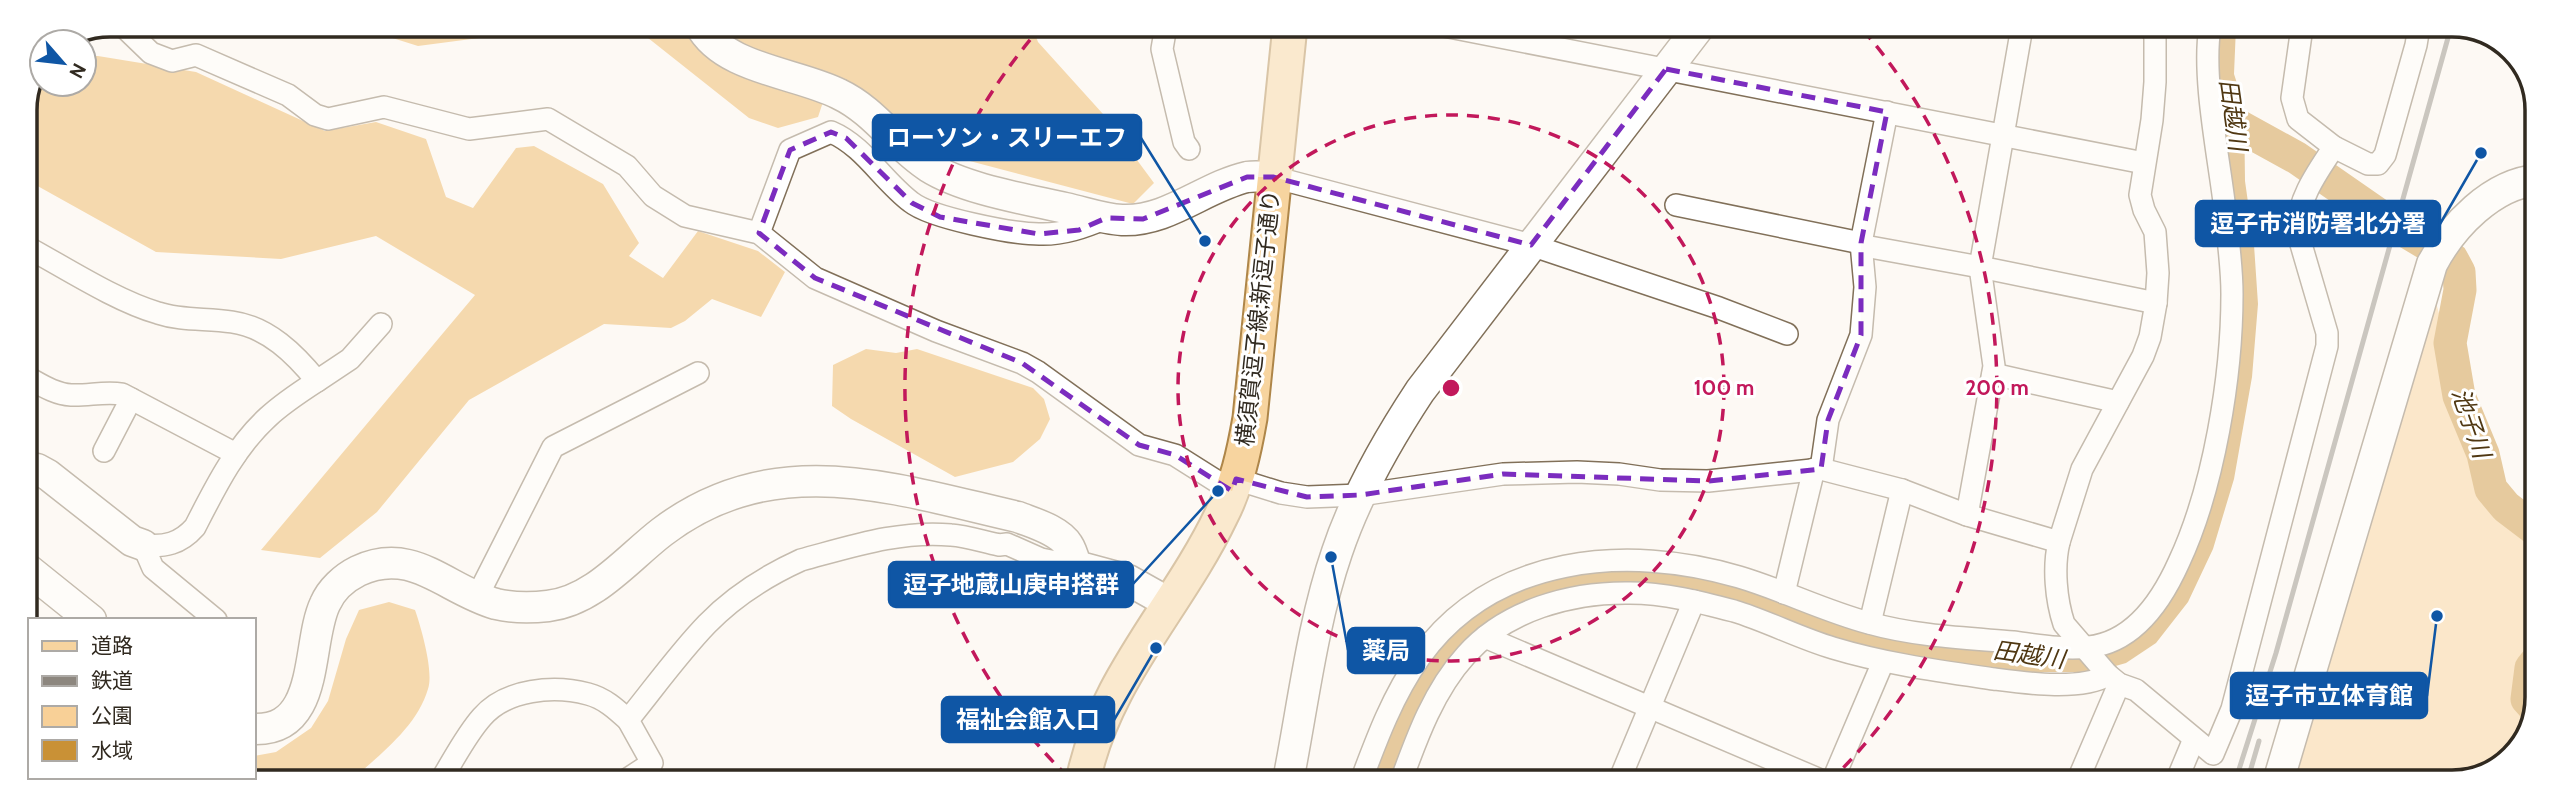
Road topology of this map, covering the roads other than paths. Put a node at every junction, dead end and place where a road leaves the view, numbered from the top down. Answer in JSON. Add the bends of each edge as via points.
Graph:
{"nodes":[{"id":1,"x":134,"y":37,"type":"edge"},
{"id":2,"x":710,"y":37,"type":"edge"},
{"id":3,"x":1164,"y":37,"type":"edge"},
{"id":4,"x":1289,"y":37,"type":"edge"},
{"id":5,"x":1501,"y":37,"type":"edge"},
{"id":6,"x":1691,"y":37,"type":"edge"},
{"id":7,"x":2020,"y":37,"type":"edge"},
{"id":8,"x":2155,"y":37,"type":"edge"},
{"id":9,"x":2210,"y":37,"type":"edge"},
{"id":10,"x":2301,"y":37,"type":"edge"},
{"id":11,"x":2417,"y":37,"type":"edge"},
{"id":12,"x":1666,"y":69,"type":"junction"},
{"id":13,"x":1888,"y":113,"type":"junction"},
{"id":14,"x":2004,"y":135,"type":"junction"},
{"id":15,"x":1189,"y":149,"type":"dead end"},
{"id":16,"x":2329,"y":153,"type":"junction"},
{"id":17,"x":2144,"y":163,"type":"junction"},
{"id":18,"x":1273,"y":177,"type":"junction"},
{"id":19,"x":2525,"y":181,"type":"edge"},
{"id":20,"x":1676,"y":205,"type":"dead end"},
{"id":21,"x":1106,"y":218,"type":"junction"},
{"id":22,"x":759,"y":233,"type":"junction"},
{"id":23,"x":1861,"y":243,"type":"junction"},
{"id":24,"x":1531,"y":246,"type":"junction"},
{"id":25,"x":37,"y":253,"type":"edge"},
{"id":26,"x":1980,"y":267,"type":"junction"},
{"id":27,"x":2156,"y":303,"type":"junction"},
{"id":28,"x":381,"y":324,"type":"dead end"},
{"id":29,"x":1787,"y":334,"type":"dead end"},
{"id":30,"x":698,"y":373,"type":"dead end"},
{"id":31,"x":1993,"y":374,"type":"junction"},
{"id":32,"x":317,"y":381,"type":"junction"},
{"id":33,"x":37,"y":383,"type":"edge"},
{"id":34,"x":131,"y":399,"type":"junction"},
{"id":35,"x":2118,"y":402,"type":"junction"},
{"id":36,"x":104,"y":451,"type":"dead end"},
{"id":37,"x":236,"y":454,"type":"junction"},
{"id":38,"x":37,"y":468,"type":"edge"},
{"id":39,"x":1818,"y":469,"type":"junction"},
{"id":40,"x":1234,"y":485,"type":"junction"},
{"id":41,"x":1902,"y":490,"type":"junction"},
{"id":42,"x":1360,"y":495,"type":"junction"},
{"id":43,"x":1967,"y":515,"type":"junction"},
{"id":44,"x":2059,"y":542,"type":"junction"},
{"id":45,"x":143,"y":545,"type":"junction"},
{"id":46,"x":1076,"y":566,"type":"junction"},
{"id":47,"x":37,"y":577,"type":"edge"},
{"id":48,"x":1784,"y":593,"type":"junction"},
{"id":49,"x":477,"y":597,"type":"junction"},
{"id":50,"x":1694,"y":601,"type":"junction"},
{"id":51,"x":1169,"y":603,"type":"junction"},
{"id":52,"x":88,"y":618,"type":"edge"},
{"id":53,"x":214,"y":618,"type":"edge"},
{"id":54,"x":1870,"y":623,"type":"junction"},
{"id":55,"x":1485,"y":637,"type":"junction"},
{"id":56,"x":2085,"y":649,"type":"junction"},
{"id":57,"x":1883,"y":662,"type":"junction"},
{"id":58,"x":2112,"y":677,"type":"junction"},
{"id":59,"x":1651,"y":708,"type":"junction"},
{"id":60,"x":628,"y":720,"type":"junction"},
{"id":61,"x":256,"y":729,"type":"edge"},
{"id":62,"x":2194,"y":739,"type":"junction"},
{"id":63,"x":448,"y":770,"type":"edge"},
{"id":64,"x":641,"y":770,"type":"edge"},
{"id":65,"x":1086,"y":770,"type":"edge"},
{"id":66,"x":1291,"y":770,"type":"edge"},
{"id":67,"x":1365,"y":770,"type":"edge"},
{"id":68,"x":1405,"y":770,"type":"edge"},
{"id":69,"x":1624,"y":770,"type":"edge"},
{"id":70,"x":1797,"y":770,"type":"edge"},
{"id":71,"x":1837,"y":770,"type":"edge"},
{"id":72,"x":2081,"y":770,"type":"edge"},
{"id":73,"x":2181,"y":770,"type":"edge"},
{"id":74,"x":2282,"y":770,"type":"edge"}],
"edges":[{"from":1,"to":22,"type":"street","via":[[151,53],[173,61],[196,55],[288,95],[328,119],[384,107],[469,129],[548,119],[627,166],[653,195],[685,216]]},
{"from":2,"to":21,"type":"street","via":[[738,58],[837,92],[860,105],[909,152],[953,179]]},
{"from":3,"to":15,"type":"street","via":[[1161,49]]},
{"from":4,"to":18,"type":"main road","name":"横須賀逗子線;新逗子通り"},
{"from":5,"to":12,"type":"street"},
{"from":6,"to":12,"type":"street"},
{"from":7,"to":14,"type":"street"},
{"from":8,"to":17,"type":"street","via":[[2152,120]]},
{"from":9,"to":56,"type":"street","via":[[2210,86],[2232,290],[2225,385],[2212,460],[2196,519],[2163,594],[2142,621],[2118,639]]},
{"from":10,"to":16,"type":"street","via":[[2294,110]]},
{"from":11,"to":16,"type":"street","via":[[2385,155],[2378,164],[2368,164]]},
{"from":12,"to":13,"type":"street"},
{"from":12,"to":24,"type":"street"},
{"from":13,"to":14,"type":"street"},
{"from":13,"to":23,"type":"street"},
{"from":14,"to":17,"type":"street"},
{"from":14,"to":26,"type":"street"},
{"from":16,"to":62,"type":"street","via":[[2297,220],[2327,346],[2232,709],[2213,754]]},
{"from":17,"to":27,"type":"street","via":[[2140,195],[2155,232]]},
{"from":18,"to":21,"type":"street","via":[[1247,177],[1143,219]]},
{"from":18,"to":24,"type":"street"},
{"from":18,"to":40,"type":"main road","name":"横須賀逗子線;新逗子通り","via":[[1250,418]]},
{"from":19,"to":74,"type":"street","via":[[2477,208],[2439,251],[2428,276]]},
{"from":20,"to":23,"type":"street"},
{"from":21,"to":22,"type":"street","via":[[1079,230],[1039,234],[940,217],[912,203],[846,138],[831,132],[790,150]]},
{"from":22,"to":40,"type":"street","via":[[815,278],[1022,363],[1139,445],[1175,455]]},
{"from":23,"to":26,"type":"street"},
{"from":23,"to":39,"type":"street","via":[[1865,287],[1861,335],[1828,420]]},
{"from":24,"to":29,"type":"street"},
{"from":24,"to":42,"type":"street","via":[[1420,391]]},
{"from":25,"to":32,"type":"street","via":[[157,313],[256,329],[277,340]]},
{"from":26,"to":27,"type":"street"},
{"from":26,"to":31,"type":"street"},
{"from":27,"to":35,"type":"street","via":[[2143,356]]},
{"from":28,"to":32,"type":"street","via":[[350,359]]},
{"from":30,"to":49,"type":"street","via":[[554,447]]},
{"from":31,"to":35,"type":"street"},
{"from":31,"to":43,"type":"street"},
{"from":32,"to":37,"type":"street","via":[[265,419]]},
{"from":33,"to":34,"type":"street","via":[[54,392],[108,392]]},
{"from":34,"to":36,"type":"street"},
{"from":34,"to":37,"type":"street"},
{"from":35,"to":44,"type":"street","via":[[2082,469]]},
{"from":37,"to":45,"type":"street","via":[[186,537],[159,547]]},
{"from":38,"to":45,"type":"street"},
{"from":39,"to":41,"type":"street"},
{"from":39,"to":42,"type":"street","via":[[1708,481],[1577,472],[1503,474]]},
{"from":39,"to":48,"type":"street"},
{"from":40,"to":42,"type":"street","via":[[1307,497]]},
{"from":40,"to":51,"type":"main road","name":"横須賀逗子線;新逗子通り","via":[[1211,535]]},
{"from":41,"to":43,"type":"street"},
{"from":41,"to":54,"type":"street"},
{"from":42,"to":66,"type":"street","via":[[1328,583]]},
{"from":43,"to":44,"type":"street"},
{"from":44,"to":56,"type":"street","via":[[2055,558],[2060,613]]},
{"from":45,"to":53,"type":"street","via":[[153,568]]},
{"from":46,"to":49,"type":"street","via":[[1067,543],[1018,517],[867,483],[792,481],[737,493],[695,510],[582,595],[525,608]]},
{"from":46,"to":51,"type":"street","via":[[1128,580]]},
{"from":46,"to":60,"type":"street","via":[[1041,559],[1007,544],[926,534],[886,538],[801,560],[741,595],[708,623]]},
{"from":47,"to":52,"type":"street"},
{"from":48,"to":54,"type":"street"},
{"from":48,"to":67,"type":"street","via":[[1740,577],[1661,560],[1599,560],[1524,577],[1472,605],[1422,654],[1394,698]]},
{"from":49,"to":61,"type":"street","via":[[408,564],[370,565],[351,574],[325,604],[312,667],[294,712],[280,724]]},
{"from":50,"to":55,"type":"street","via":[[1629,593],[1587,597],[1511,618]]},
{"from":50,"to":57,"type":"street"},
{"from":50,"to":59,"type":"street"},
{"from":51,"to":65,"type":"main road","name":"横須賀逗子線;新逗子通り","via":[[1102,717]]},
{"from":54,"to":56,"type":"street","via":[[1928,634]]},
{"from":55,"to":59,"type":"street"},
{"from":55,"to":68,"type":"street","via":[[1447,681]]},
{"from":56,"to":58,"type":"street"},
{"from":57,"to":58,"type":"street","via":[[2053,684]]},
{"from":57,"to":71,"type":"street"},
{"from":58,"to":62,"type":"street","via":[[2136,690]]},
{"from":58,"to":72,"type":"street"},
{"from":59,"to":69,"type":"street"},
{"from":59,"to":70,"type":"street"},
{"from":60,"to":63,"type":"street","via":[[589,694],[533,691],[500,701],[482,717]]},
{"from":60,"to":64,"type":"street","via":[[652,763]]},
{"from":62,"to":73,"type":"street"}]}
